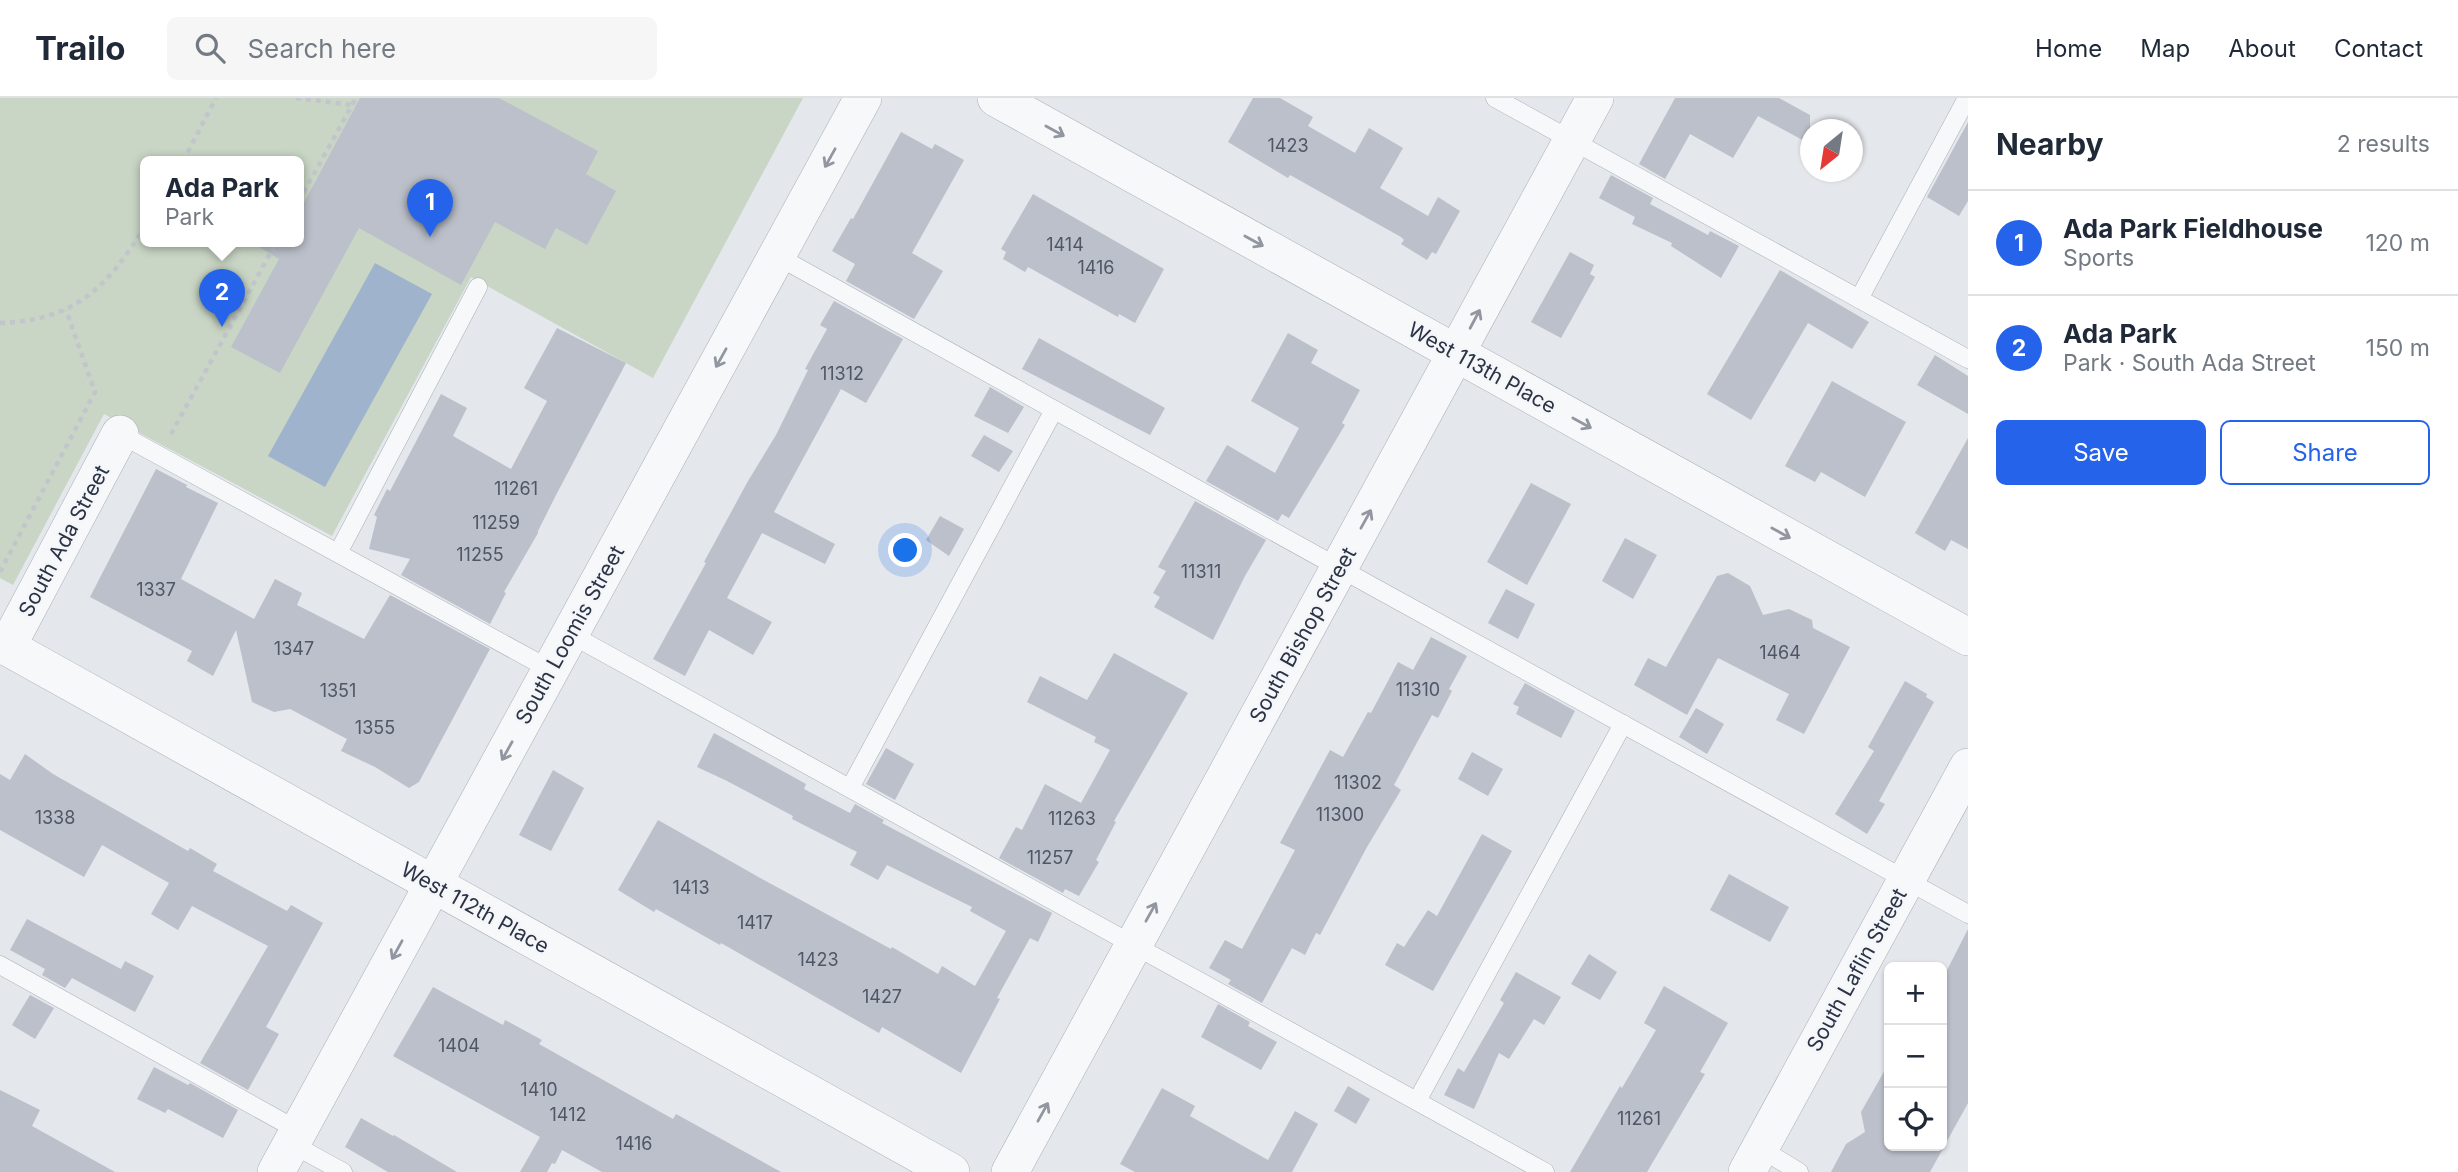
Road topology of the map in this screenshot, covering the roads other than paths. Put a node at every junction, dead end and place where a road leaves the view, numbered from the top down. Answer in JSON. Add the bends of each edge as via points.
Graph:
{"nodes":[{"id":1,"x":863,"y":98,"type":"edge"},
{"id":2,"x":996,"y":98,"type":"edge"},
{"id":3,"x":1495,"y":98,"type":"edge"},
{"id":4,"x":1595,"y":98,"type":"edge"},
{"id":5,"x":1967,"y":98,"type":"edge"},
{"id":6,"x":1572,"y":141,"type":"junction"},
{"id":7,"x":777,"y":256,"type":"junction"},
{"id":8,"x":478,"y":287,"type":"dead end"},
{"id":9,"x":1859,"y":299,"type":"junction"},
{"id":10,"x":1456,"y":354,"type":"junction"},
{"id":11,"x":1968,"y":359,"type":"edge"},
{"id":12,"x":1054,"y":410,"type":"junction"},
{"id":13,"x":120,"y":434,"type":"joint"},
{"id":14,"x":338,"y":553,"type":"junction"},
{"id":15,"x":1339,"y":568,"type":"junction"},
{"id":16,"x":570,"y":634,"type":"junction"},
{"id":17,"x":1968,"y":637,"type":"edge"},
{"id":18,"x":4,"y":645,"type":"edge"},
{"id":19,"x":551,"y":670,"type":"junction"},
{"id":20,"x":1623,"y":724,"type":"junction"},
{"id":21,"x":1968,"y":767,"type":"edge"},
{"id":22,"x":850,"y":789,"type":"junction"},
{"id":23,"x":1906,"y":880,"type":"junction"},
{"id":24,"x":433,"y":885,"type":"junction"},
{"id":25,"x":1968,"y":914,"type":"edge"},
{"id":26,"x":1133,"y":945,"type":"junction"},
{"id":27,"x":0,"y":965,"type":"edge"},
{"id":28,"x":1417,"y":1101,"type":"junction"},
{"id":29,"x":289,"y":1149,"type":"edge"},
{"id":30,"x":1753,"y":1160,"type":"edge"},
{"id":31,"x":343,"y":1172,"type":"edge"},
{"id":32,"x":951,"y":1172,"type":"edge"},
{"id":33,"x":1010,"y":1172,"type":"edge"},
{"id":34,"x":1545,"y":1172,"type":"edge"},
{"id":35,"x":1799,"y":1172,"type":"edge"}],
"edges":[{"from":1,"to":7,"type":"street","name":"South Loomis Street","one_way":true},
{"from":2,"to":10,"type":"street","name":"West 113th Place","one_way":true},
{"from":3,"to":6,"type":"lane"},
{"from":4,"to":6,"type":"street","name":"South Bishop Street"},
{"from":5,"to":9,"type":"lane"},
{"from":6,"to":9,"type":"lane"},
{"from":10,"to":6,"type":"street","name":"South Bishop Street","one_way":true},
{"from":7,"to":12,"type":"lane"},
{"from":7,"to":16,"type":"street","name":"South Loomis Street","one_way":true},
{"from":8,"to":14,"type":"lane"},
{"from":9,"to":11,"type":"lane"},
{"from":15,"to":10,"type":"street","name":"South Bishop Street","one_way":true},
{"from":10,"to":17,"type":"street","name":"West 113th Place","one_way":true},
{"from":12,"to":15,"type":"lane"},
{"from":12,"to":22,"type":"lane"},
{"from":13,"to":14,"type":"lane"},
{"from":13,"to":18,"type":"street","name":"South Ada Street"},
{"from":14,"to":19,"type":"lane"},
{"from":15,"to":20,"type":"lane"},
{"from":26,"to":15,"type":"street","name":"South Bishop Street","one_way":true},
{"from":16,"to":19,"type":"street","name":"South Loomis Street"},
{"from":16,"to":22,"type":"lane"},
{"from":18,"to":24,"type":"street","name":"West 112th Place"},
{"from":19,"to":24,"type":"street","name":"South Loomis Street","one_way":true},
{"from":20,"to":23,"type":"lane"},
{"from":20,"to":28,"type":"lane"},
{"from":21,"to":23,"type":"street","name":"South Laflin Street"},
{"from":22,"to":26,"type":"lane"},
{"from":23,"to":25,"type":"lane"},
{"from":23,"to":30,"type":"street","name":"South Laflin Street"},
{"from":24,"to":29,"type":"street","name":"South Loomis Street","one_way":true},
{"from":24,"to":32,"type":"street","name":"West 112th Place"},
{"from":26,"to":28,"type":"lane"},
{"from":33,"to":26,"type":"street","name":"South Bishop Street","one_way":true},
{"from":27,"to":29,"type":"lane"},
{"from":28,"to":34,"type":"lane"},
{"from":29,"to":31,"type":"lane"},
{"from":30,"to":35,"type":"lane"}]}
